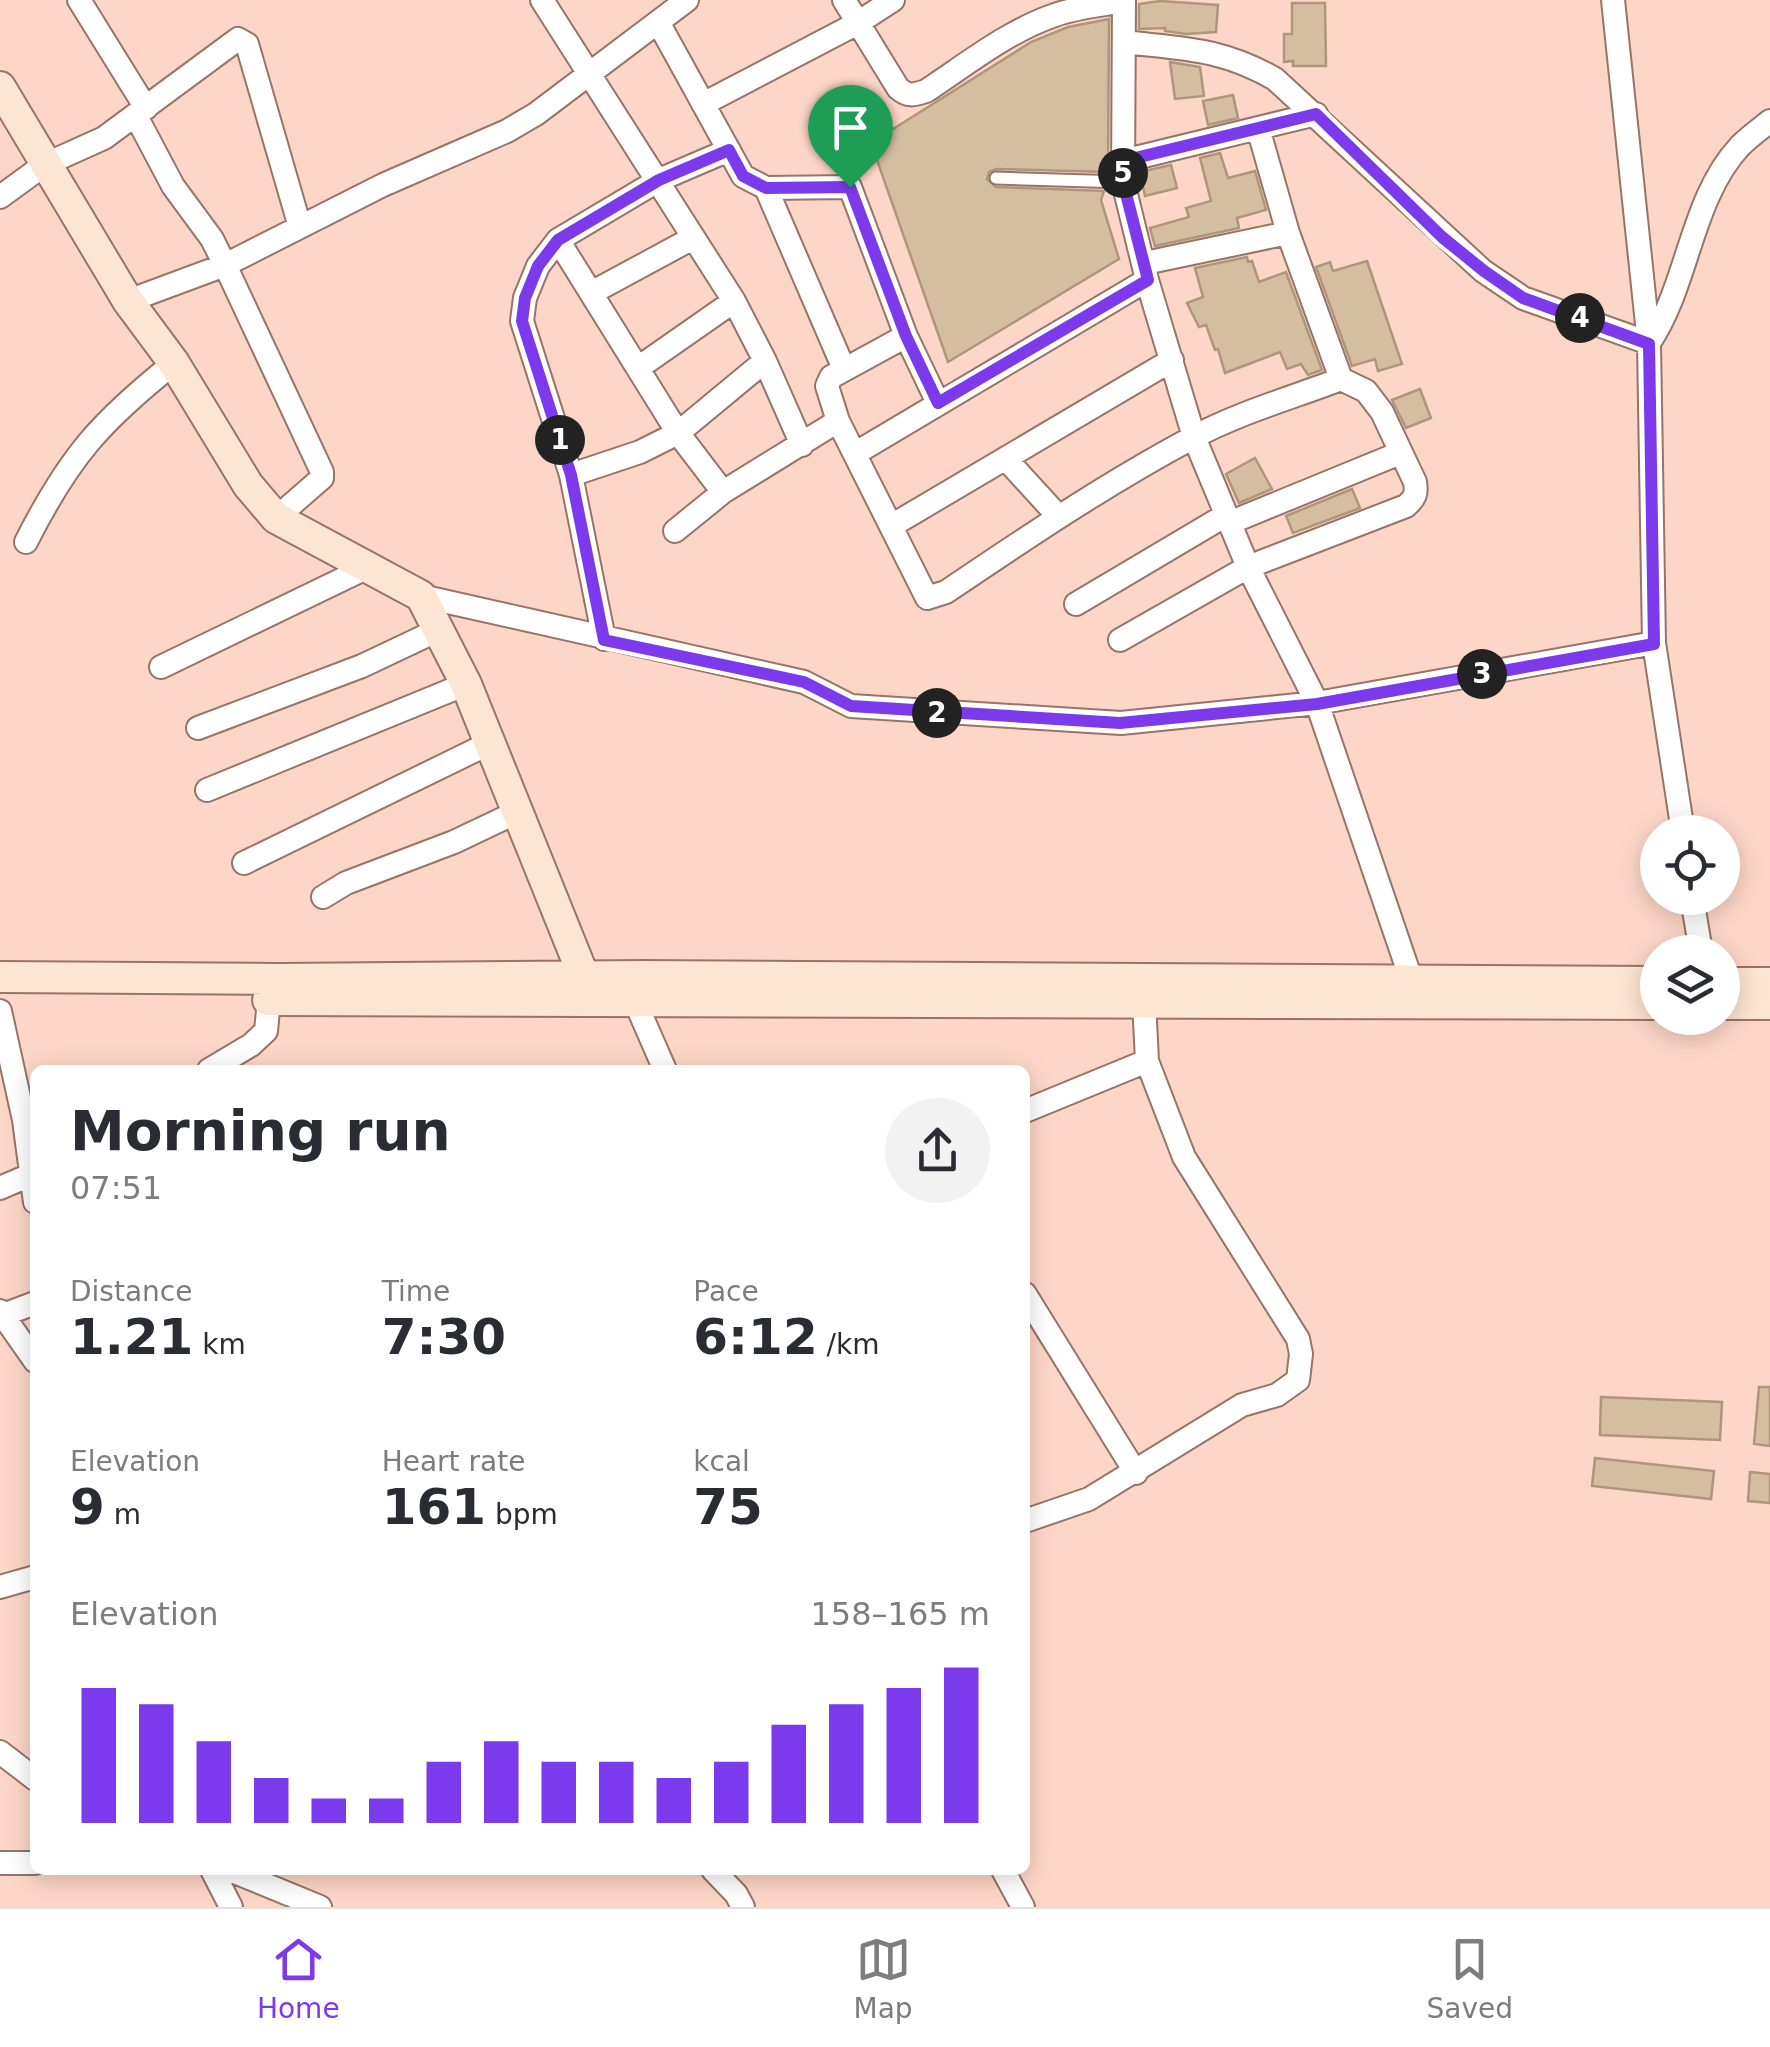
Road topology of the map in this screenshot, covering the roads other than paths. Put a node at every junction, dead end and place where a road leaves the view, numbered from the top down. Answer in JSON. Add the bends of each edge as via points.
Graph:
{"nodes":[{"id":1,"x":79,"y":0,"type":"edge"},
{"id":2,"x":542,"y":0,"type":"edge"},
{"id":3,"x":687,"y":0,"type":"edge"},
{"id":4,"x":844,"y":0,"type":"edge"},
{"id":5,"x":893,"y":0,"type":"edge"},
{"id":6,"x":1124,"y":0,"type":"edge"},
{"id":7,"x":1613,"y":0,"type":"edge"},
{"id":8,"x":658,"y":22,"type":"junction"},
{"id":9,"x":856,"y":24,"type":"junction"},
{"id":10,"x":1124,"y":42,"type":"junction"},
{"id":11,"x":587,"y":75,"type":"junction"},
{"id":12,"x":0,"y":87,"type":"edge"},
{"id":13,"x":703,"y":104,"type":"junction"},
{"id":14,"x":141,"y":112,"type":"junction"},
{"id":15,"x":1316,"y":114,"type":"junction"},
{"id":16,"x":1770,"y":121,"type":"edge"},
{"id":17,"x":1258,"y":128,"type":"junction"},
{"id":18,"x":729,"y":150,"type":"junction"},
{"id":19,"x":44,"y":165,"type":"junction"},
{"id":20,"x":1123,"y":172,"type":"junction"},
{"id":21,"x":996,"y":178,"type":"dead end"},
{"id":22,"x":659,"y":180,"type":"junction"},
{"id":23,"x":766,"y":188,"type":"junction"},
{"id":24,"x":0,"y":197,"type":"edge"},
{"id":25,"x":300,"y":227,"type":"junction"},
{"id":26,"x":1288,"y":233,"type":"junction"},
{"id":27,"x":692,"y":238,"type":"junction"},
{"id":28,"x":558,"y":240,"type":"junction"},
{"id":29,"x":225,"y":265,"type":"junction"},
{"id":30,"x":1146,"y":271,"type":"junction"},
{"id":31,"x":593,"y":292,"type":"junction"},
{"id":32,"x":128,"y":300,"type":"junction"},
{"id":33,"x":734,"y":301,"type":"junction"},
{"id":34,"x":906,"y":336,"type":"junction"},
{"id":35,"x":1649,"y":344,"type":"junction"},
{"id":36,"x":765,"y":360,"type":"junction"},
{"id":37,"x":1172,"y":360,"type":"junction"},
{"id":38,"x":174,"y":363,"type":"junction"},
{"id":39,"x":638,"y":368,"type":"junction"},
{"id":40,"x":844,"y":369,"type":"junction"},
{"id":41,"x":1341,"y":379,"type":"junction"},
{"id":42,"x":938,"y":403,"type":"junction"},
{"id":43,"x":838,"y":421,"type":"junction"},
{"id":44,"x":678,"y":433,"type":"junction"},
{"id":45,"x":1194,"y":437,"type":"junction"},
{"id":46,"x":802,"y":445,"type":"junction"},
{"id":47,"x":856,"y":453,"type":"junction"},
{"id":48,"x":1400,"y":453,"type":"junction"},
{"id":49,"x":1006,"y":459,"type":"junction"},
{"id":50,"x":571,"y":475,"type":"junction"},
{"id":51,"x":724,"y":492,"type":"junction"},
{"id":52,"x":1058,"y":516,"type":"junction"},
{"id":53,"x":276,"y":518,"type":"junction"},
{"id":54,"x":1227,"y":519,"type":"junction"},
{"id":55,"x":891,"y":526,"type":"junction"},
{"id":56,"x":675,"y":531,"type":"dead end"},
{"id":57,"x":26,"y":542,"type":"dead end"},
{"id":58,"x":370,"y":566,"type":"junction"},
{"id":59,"x":1248,"y":567,"type":"junction"},
{"id":60,"x":421,"y":596,"type":"junction"},
{"id":61,"x":1076,"y":604,"type":"dead end"},
{"id":62,"x":438,"y":630,"type":"junction"},
{"id":63,"x":604,"y":640,"type":"junction"},
{"id":64,"x":1120,"y":640,"type":"dead end"},
{"id":65,"x":1654,"y":644,"type":"junction"},
{"id":66,"x":161,"y":667,"type":"dead end"},
{"id":67,"x":466,"y":684,"type":"junction"},
{"id":68,"x":1317,"y":704,"type":"junction"},
{"id":69,"x":198,"y":728,"type":"dead end"},
{"id":70,"x":490,"y":743,"type":"junction"},
{"id":71,"x":207,"y":790,"type":"dead end"},
{"id":72,"x":516,"y":812,"type":"junction"},
{"id":73,"x":1680,"y":815,"type":"edge"},
{"id":74,"x":244,"y":863,"type":"dead end"},
{"id":75,"x":324,"y":896,"type":"dead end"},
{"id":76,"x":0,"y":977,"type":"edge"},
{"id":77,"x":584,"y":978,"type":"junction"},
{"id":78,"x":1412,"y":982,"type":"junction"},
{"id":79,"x":1640,"y":982,"type":"edge"},
{"id":80,"x":1740,"y":983,"type":"edge"},
{"id":81,"x":1770,"y":983,"type":"edge"},
{"id":82,"x":71,"y":988,"type":"junction"},
{"id":83,"x":0,"y":997,"type":"edge"},
{"id":84,"x":634,"y":999,"type":"junction"},
{"id":85,"x":269,"y":1000,"type":"junction"},
{"id":86,"x":1144,"y":1001,"type":"junction"},
{"id":87,"x":1640,"y":1004,"type":"edge"},
{"id":88,"x":1740,"y":1004,"type":"edge"},
{"id":89,"x":1770,"y":1004,"type":"edge"},
{"id":90,"x":0,"y":1011,"type":"edge"},
{"id":91,"x":1146,"y":1062,"type":"junction"},
{"id":92,"x":217,"y":1065,"type":"edge"},
{"id":93,"x":662,"y":1065,"type":"edge"},
{"id":94,"x":1030,"y":1109,"type":"edge"},
{"id":95,"x":30,"y":1156,"type":"edge"},
{"id":96,"x":30,"y":1175,"type":"edge"},
{"id":97,"x":0,"y":1188,"type":"edge"},
{"id":98,"x":1030,"y":1302,"type":"edge"},
{"id":99,"x":30,"y":1304,"type":"edge"},
{"id":100,"x":1,"y":1312,"type":"edge"},
{"id":101,"x":30,"y":1353,"type":"edge"},
{"id":102,"x":1136,"y":1472,"type":"junction"},
{"id":103,"x":1030,"y":1519,"type":"edge"},
{"id":104,"x":30,"y":1578,"type":"edge"},
{"id":105,"x":0,"y":1587,"type":"edge"},
{"id":106,"x":0,"y":1752,"type":"edge"},
{"id":107,"x":30,"y":1775,"type":"edge"},
{"id":108,"x":0,"y":1863,"type":"edge"},
{"id":109,"x":30,"y":1863,"type":"edge"},
{"id":110,"x":215,"y":1875,"type":"edge"},
{"id":111,"x":242,"y":1875,"type":"edge"},
{"id":112,"x":718,"y":1875,"type":"edge"},
{"id":113,"x":1006,"y":1875,"type":"edge"},
{"id":114,"x":231,"y":1907,"type":"edge"},
{"id":115,"x":320,"y":1907,"type":"edge"},
{"id":116,"x":743,"y":1907,"type":"edge"},
{"id":117,"x":1023,"y":1907,"type":"edge"}],
"edges":[{"from":1,"to":14,"type":"street"},
{"from":2,"to":11,"type":"street"},
{"from":3,"to":8,"type":"street"},
{"from":4,"to":9,"type":"street"},
{"from":5,"to":9,"type":"street"},
{"from":6,"to":9,"type":"street","via":[[1040,21],[913,95],[898,88]]},
{"from":6,"to":10,"type":"street"},
{"from":7,"to":35,"type":"street"},
{"from":8,"to":11,"type":"street"},
{"from":8,"to":13,"type":"street"},
{"from":9,"to":13,"type":"street"},
{"from":10,"to":15,"type":"street","via":[[1218,53],[1246,63]]},
{"from":10,"to":20,"type":"street"},
{"from":11,"to":22,"type":"street"},
{"from":11,"to":25,"type":"street","via":[[506,130]]},
{"from":12,"to":19,"type":"street"},
{"from":13,"to":18,"type":"street"},
{"from":14,"to":19,"type":"street","via":[[104,138]]},
{"from":14,"to":25,"type":"street","via":[[243,40]]},
{"from":14,"to":29,"type":"street","via":[[173,186]]},
{"from":15,"to":17,"type":"street"},
{"from":15,"to":35,"type":"street","via":[[1442,237],[1523,298]]},
{"from":16,"to":35,"type":"street","via":[[1738,148],[1708,196],[1665,320]]},
{"from":17,"to":20,"type":"street"},
{"from":17,"to":26,"type":"street"},
{"from":18,"to":22,"type":"street"},
{"from":18,"to":23,"type":"street","via":[[743,176]]},
{"from":19,"to":24,"type":"street"},
{"from":19,"to":32,"type":"street"},
{"from":20,"to":21,"type":"lane"},
{"from":20,"to":30,"type":"street"},
{"from":22,"to":27,"type":"street"},
{"from":22,"to":28,"type":"street"},
{"from":23,"to":34,"type":"street","via":[[850,187]]},
{"from":23,"to":40,"type":"street"},
{"from":25,"to":29,"type":"street"},
{"from":26,"to":30,"type":"street"},
{"from":26,"to":41,"type":"street"},
{"from":27,"to":31,"type":"street"},
{"from":27,"to":33,"type":"street"},
{"from":28,"to":31,"type":"street"},
{"from":28,"to":50,"type":"street","via":[[538,266],[522,321]]},
{"from":29,"to":32,"type":"street"},
{"from":29,"to":53,"type":"street","via":[[322,475]]},
{"from":30,"to":37,"type":"street"},
{"from":30,"to":42,"type":"street"},
{"from":31,"to":39,"type":"street"},
{"from":32,"to":38,"type":"street"},
{"from":33,"to":36,"type":"street"},
{"from":33,"to":39,"type":"street"},
{"from":34,"to":40,"type":"street"},
{"from":34,"to":42,"type":"street"},
{"from":35,"to":65,"type":"street"},
{"from":36,"to":44,"type":"street"},
{"from":36,"to":46,"type":"street"},
{"from":37,"to":45,"type":"street"},
{"from":37,"to":49,"type":"street"},
{"from":38,"to":53,"type":"street","via":[[248,485]]},
{"from":38,"to":57,"type":"street","via":[[87,441]]},
{"from":39,"to":44,"type":"street"},
{"from":40,"to":43,"type":"street","via":[[828,381]]},
{"from":41,"to":45,"type":"street"},
{"from":41,"to":48,"type":"street","via":[[1366,391]]},
{"from":42,"to":47,"type":"street"},
{"from":43,"to":46,"type":"street"},
{"from":43,"to":47,"type":"street"},
{"from":44,"to":50,"type":"street"},
{"from":44,"to":51,"type":"street"},
{"from":45,"to":52,"type":"street"},
{"from":45,"to":54,"type":"street"},
{"from":46,"to":51,"type":"street"},
{"from":47,"to":55,"type":"street"},
{"from":48,"to":54,"type":"street"},
{"from":48,"to":59,"type":"street","via":[[1417,492],[1406,506]]},
{"from":49,"to":52,"type":"street"},
{"from":49,"to":55,"type":"street"},
{"from":50,"to":63,"type":"street"},
{"from":51,"to":56,"type":"street"},
{"from":52,"to":55,"type":"street","via":[[934,598],[922,594]]},
{"from":53,"to":58,"type":"street"},
{"from":54,"to":59,"type":"street"},
{"from":54,"to":61,"type":"street"},
{"from":58,"to":60,"type":"street"},
{"from":58,"to":66,"type":"street"},
{"from":59,"to":64,"type":"street"},
{"from":59,"to":68,"type":"street"},
{"from":60,"to":62,"type":"street"},
{"from":60,"to":63,"type":"street"},
{"from":62,"to":67,"type":"street"},
{"from":62,"to":69,"type":"street"},
{"from":63,"to":68,"type":"street","via":[[804,682],[851,706],[1120,723]]},
{"from":65,"to":68,"type":"street"},
{"from":65,"to":73,"type":"street"},
{"from":67,"to":70,"type":"street"},
{"from":67,"to":71,"type":"street"},
{"from":68,"to":78,"type":"street"},
{"from":70,"to":72,"type":"street"},
{"from":70,"to":74,"type":"street"},
{"from":72,"to":75,"type":"street"},
{"from":72,"to":77,"type":"street"},
{"from":76,"to":82,"type":"street"},
{"from":77,"to":78,"type":"street"},
{"from":77,"to":82,"type":"street"},
{"from":78,"to":79,"type":"street"},
{"from":80,"to":81,"type":"street"},
{"from":82,"to":83,"type":"street"},
{"from":82,"to":85,"type":"street"},
{"from":84,"to":85,"type":"street"},
{"from":84,"to":86,"type":"street"},
{"from":84,"to":93,"type":"street"},
{"from":85,"to":92,"type":"street","via":[[266,1031]]},
{"from":86,"to":87,"type":"street"},
{"from":86,"to":91,"type":"street"},
{"from":88,"to":89,"type":"street"},
{"from":90,"to":95,"type":"street"},
{"from":91,"to":94,"type":"street"},
{"from":91,"to":102,"type":"street","via":[[1184,1157],[1298,1340],[1301,1366],[1288,1390],[1242,1406]]},
{"from":96,"to":97,"type":"street"},
{"from":98,"to":102,"type":"street"},
{"from":99,"to":100,"type":"street"},
{"from":100,"to":101,"type":"street"},
{"from":102,"to":103,"type":"street","via":[[1089,1499]]},
{"from":104,"to":105,"type":"street"},
{"from":106,"to":107,"type":"street"},
{"from":108,"to":109,"type":"street"},
{"from":110,"to":114,"type":"street"},
{"from":111,"to":115,"type":"street"},
{"from":112,"to":116,"type":"street"},
{"from":113,"to":117,"type":"street"}]}
